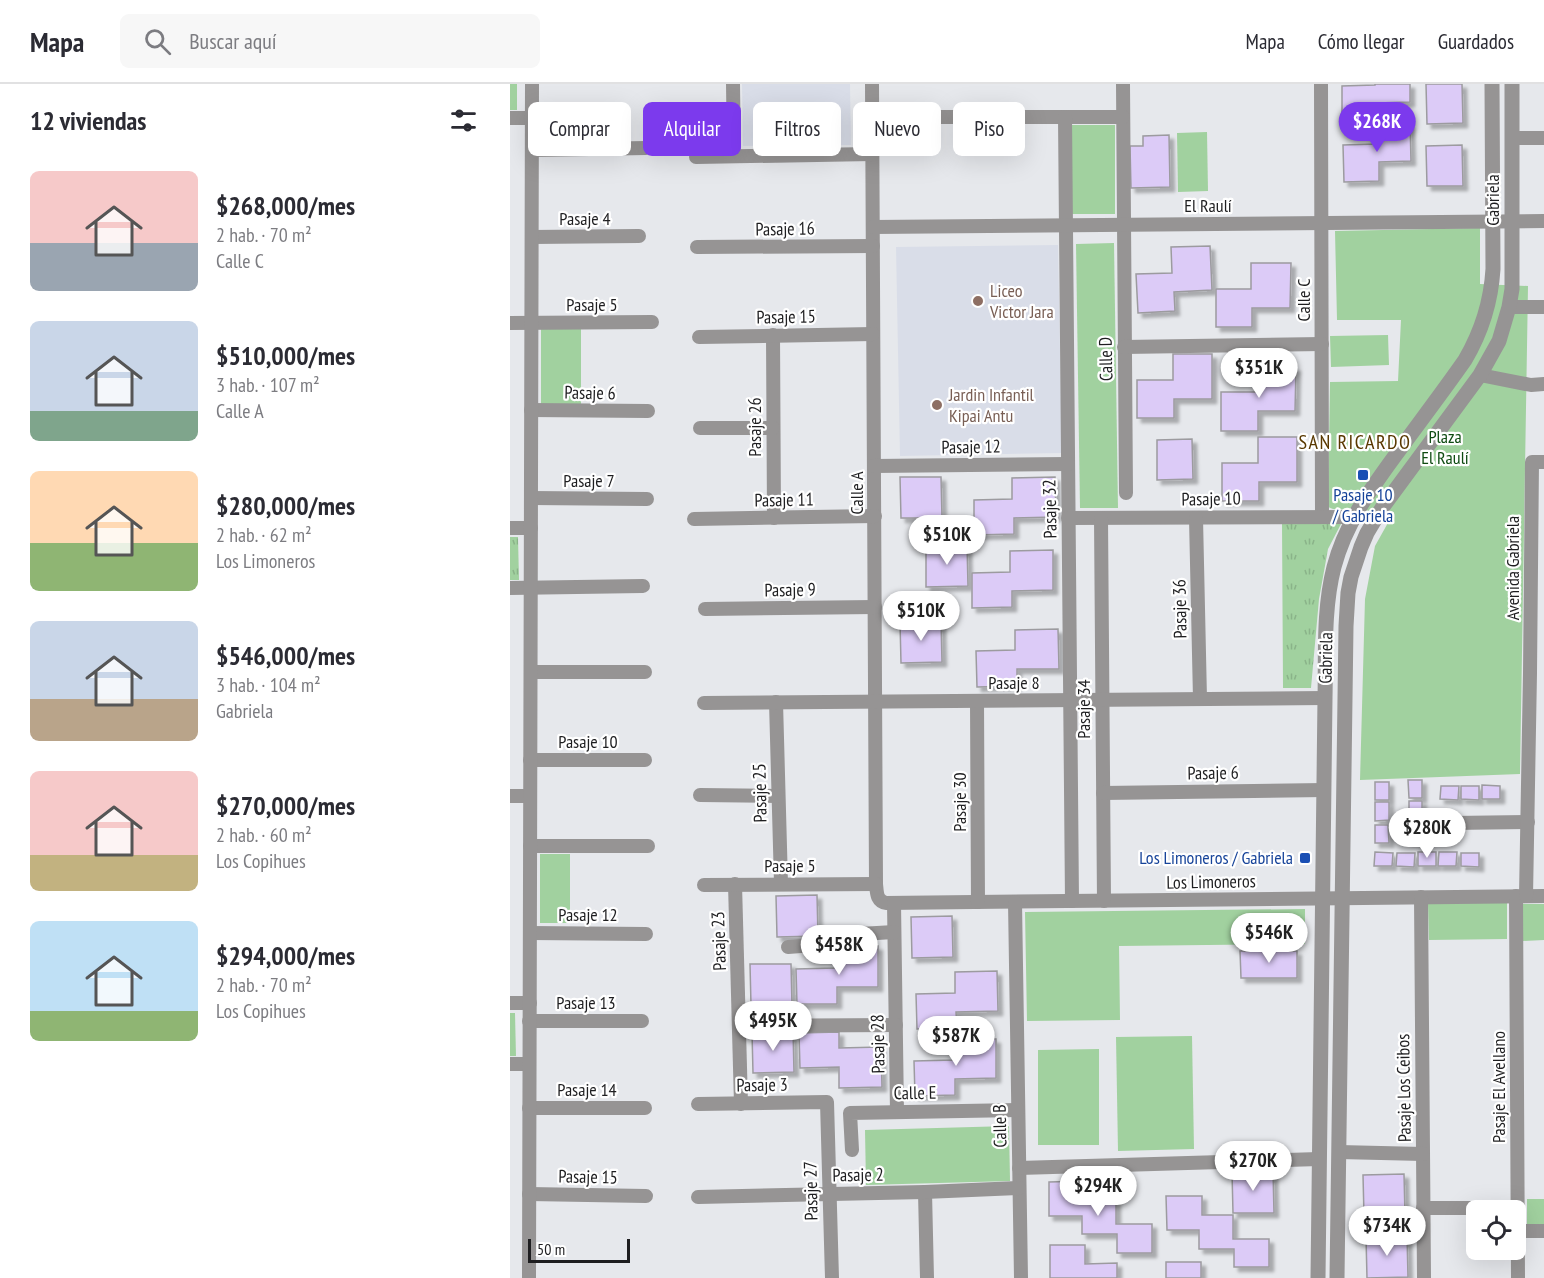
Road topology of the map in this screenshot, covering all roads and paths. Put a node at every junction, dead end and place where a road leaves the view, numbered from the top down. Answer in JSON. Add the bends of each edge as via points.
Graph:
{"nodes":[{"id":1,"x":532,"y":84,"type":"edge"},
{"id":2,"x":733,"y":84,"type":"edge"},
{"id":3,"x":872,"y":84,"type":"edge"},
{"id":4,"x":1123,"y":84,"type":"edge"},
{"id":5,"x":1321,"y":84,"type":"edge"},
{"id":6,"x":1492,"y":84,"type":"edge"},
{"id":7,"x":1512,"y":84,"type":"edge"},
{"id":8,"x":532,"y":102,"type":"edge"},
{"id":9,"x":733,"y":102,"type":"edge"},
{"id":10,"x":872,"y":102,"type":"edge"},
{"id":11,"x":941,"y":117,"type":"edge"},
{"id":12,"x":1065,"y":117,"type":"junction"},
{"id":13,"x":1123,"y":117,"type":"junction"},
{"id":14,"x":510,"y":118,"type":"edge"},
{"id":15,"x":528,"y":118,"type":"edge"},
{"id":16,"x":1512,"y":138,"type":"junction"},
{"id":17,"x":1544,"y":138,"type":"edge"},
{"id":18,"x":853,"y":154,"type":"edge"},
{"id":19,"x":532,"y":156,"type":"edge"},
{"id":20,"x":734,"y":156,"type":"edge"},
{"id":21,"x":741,"y":156,"type":"edge"},
{"id":22,"x":872,"y":156,"type":"edge"},
{"id":23,"x":696,"y":157,"type":"dead end"},
{"id":24,"x":1513,"y":221,"type":"junction"},
{"id":25,"x":1544,"y":221,"type":"edge"},
{"id":26,"x":1493,"y":222,"type":"junction"},
{"id":27,"x":1322,"y":223,"type":"junction"},
{"id":28,"x":1066,"y":225,"type":"junction"},
{"id":29,"x":1123,"y":225,"type":"junction"},
{"id":30,"x":873,"y":227,"type":"junction"},
{"id":31,"x":639,"y":236,"type":"dead end"},
{"id":32,"x":532,"y":237,"type":"junction"},
{"id":33,"x":873,"y":246,"type":"junction"},
{"id":34,"x":696,"y":248,"type":"dead end"},
{"id":35,"x":1509,"y":307,"type":"junction"},
{"id":36,"x":1544,"y":307,"type":"edge"},
{"id":37,"x":652,"y":322,"type":"dead end"},
{"id":38,"x":510,"y":323,"type":"edge"},
{"id":39,"x":531,"y":323,"type":"junction"},
{"id":40,"x":873,"y":334,"type":"junction"},
{"id":41,"x":773,"y":335,"type":"junction"},
{"id":42,"x":699,"y":337,"type":"dead end"},
{"id":43,"x":1322,"y":344,"type":"junction"},
{"id":44,"x":1124,"y":347,"type":"junction"},
{"id":45,"x":1480,"y":375,"type":"junction"},
{"id":46,"x":1544,"y":384,"type":"edge"},
{"id":47,"x":531,"y":410,"type":"junction"},
{"id":48,"x":648,"y":411,"type":"dead end"},
{"id":49,"x":700,"y":428,"type":"dead end"},
{"id":50,"x":773,"y":428,"type":"junction"},
{"id":51,"x":1538,"y":462,"type":"edge"},
{"id":52,"x":1068,"y":464,"type":"junction"},
{"id":53,"x":874,"y":466,"type":"junction"},
{"id":54,"x":1126,"y":493,"type":"dead end"},
{"id":55,"x":531,"y":498,"type":"junction"},
{"id":56,"x":647,"y":499,"type":"dead end"},
{"id":57,"x":875,"y":516,"type":"junction"},
{"id":58,"x":1322,"y":516,"type":"junction"},
{"id":59,"x":1353,"y":517,"type":"junction"},
{"id":60,"x":774,"y":518,"type":"junction"},
{"id":61,"x":1068,"y":518,"type":"junction"},
{"id":62,"x":1101,"y":518,"type":"junction"},
{"id":63,"x":1196,"y":518,"type":"junction"},
{"id":64,"x":694,"y":519,"type":"dead end"},
{"id":65,"x":510,"y":528,"type":"edge"},
{"id":66,"x":531,"y":528,"type":"junction"},
{"id":67,"x":643,"y":586,"type":"dead end"},
{"id":68,"x":531,"y":587,"type":"junction"},
{"id":69,"x":510,"y":588,"type":"edge"},
{"id":70,"x":875,"y":607,"type":"junction"},
{"id":71,"x":705,"y":609,"type":"dead end"},
{"id":72,"x":531,"y":672,"type":"junction"},
{"id":73,"x":645,"y":672,"type":"dead end"},
{"id":74,"x":1537,"y":673,"type":"edge"},
{"id":75,"x":1325,"y":698,"type":"junction"},
{"id":76,"x":1200,"y":699,"type":"junction"},
{"id":77,"x":1070,"y":700,"type":"junction"},
{"id":78,"x":1102,"y":700,"type":"junction"},
{"id":79,"x":977,"y":701,"type":"junction"},
{"id":80,"x":776,"y":702,"type":"junction"},
{"id":81,"x":876,"y":702,"type":"junction"},
{"id":82,"x":704,"y":703,"type":"dead end"},
{"id":83,"x":530,"y":760,"type":"junction"},
{"id":84,"x":645,"y":760,"type":"dead end"},
{"id":85,"x":1324,"y":790,"type":"junction"},
{"id":86,"x":1103,"y":793,"type":"junction"},
{"id":87,"x":700,"y":795,"type":"dead end"},
{"id":88,"x":510,"y":796,"type":"edge"},
{"id":89,"x":530,"y":796,"type":"junction"},
{"id":90,"x":778,"y":796,"type":"junction"},
{"id":91,"x":1528,"y":822,"type":"junction"},
{"id":92,"x":1453,"y":823,"type":"dead end"},
{"id":93,"x":530,"y":846,"type":"junction"},
{"id":94,"x":648,"y":846,"type":"dead end"},
{"id":95,"x":781,"y":883,"type":"junction"},
{"id":96,"x":735,"y":884,"type":"junction"},
{"id":97,"x":876,"y":884,"type":"junction"},
{"id":98,"x":704,"y":885,"type":"dead end"},
{"id":99,"x":1521,"y":896,"type":"junction"},
{"id":100,"x":1544,"y":896,"type":"edge"},
{"id":101,"x":1421,"y":897,"type":"junction"},
{"id":102,"x":1322,"y":898,"type":"junction"},
{"id":103,"x":1342,"y":898,"type":"junction"},
{"id":104,"x":879,"y":900,"type":"joint"},
{"id":105,"x":1072,"y":901,"type":"junction"},
{"id":106,"x":1104,"y":901,"type":"junction"},
{"id":107,"x":978,"y":902,"type":"junction"},
{"id":108,"x":1015,"y":902,"type":"junction"},
{"id":109,"x":894,"y":903,"type":"junction"},
{"id":110,"x":894,"y":932,"type":"junction"},
{"id":111,"x":530,"y":933,"type":"junction"},
{"id":112,"x":646,"y":934,"type":"dead end"},
{"id":113,"x":788,"y":947,"type":"dead end"},
{"id":114,"x":510,"y":1003,"type":"edge"},
{"id":115,"x":530,"y":1003,"type":"junction"},
{"id":116,"x":529,"y":1021,"type":"junction"},
{"id":117,"x":642,"y":1021,"type":"dead end"},
{"id":118,"x":896,"y":1025,"type":"junction"},
{"id":119,"x":740,"y":1026,"type":"junction"},
{"id":120,"x":510,"y":1064,"type":"edge"},
{"id":121,"x":530,"y":1064,"type":"junction"},
{"id":122,"x":827,"y":1102,"type":"joint"},
{"id":123,"x":698,"y":1104,"type":"dead end"},
{"id":124,"x":741,"y":1104,"type":"junction"},
{"id":125,"x":529,"y":1108,"type":"junction"},
{"id":126,"x":645,"y":1108,"type":"dead end"},
{"id":127,"x":1018,"y":1110,"type":"junction"},
{"id":128,"x":897,"y":1112,"type":"junction"},
{"id":129,"x":852,"y":1150,"type":"dead end"},
{"id":130,"x":1338,"y":1152,"type":"junction"},
{"id":131,"x":1423,"y":1154,"type":"junction"},
{"id":132,"x":1319,"y":1159,"type":"junction"},
{"id":133,"x":1019,"y":1168,"type":"junction"},
{"id":134,"x":1019,"y":1188,"type":"junction"},
{"id":135,"x":925,"y":1192,"type":"junction"},
{"id":136,"x":529,"y":1194,"type":"junction"},
{"id":137,"x":830,"y":1194,"type":"junction"},
{"id":138,"x":646,"y":1196,"type":"dead end"},
{"id":139,"x":698,"y":1197,"type":"dead end"},
{"id":140,"x":1518,"y":1200,"type":"edge"},
{"id":141,"x":1423,"y":1209,"type":"junction"},
{"id":142,"x":1466,"y":1209,"type":"edge"},
{"id":143,"x":1526,"y":1231,"type":"edge"},
{"id":144,"x":1544,"y":1231,"type":"edge"},
{"id":145,"x":1518,"y":1260,"type":"edge"},
{"id":146,"x":529,"y":1278,"type":"edge"},
{"id":147,"x":832,"y":1278,"type":"edge"},
{"id":148,"x":927,"y":1278,"type":"edge"},
{"id":149,"x":1021,"y":1278,"type":"edge"},
{"id":150,"x":1318,"y":1278,"type":"edge"},
{"id":151,"x":1337,"y":1278,"type":"edge"},
{"id":152,"x":1424,"y":1278,"type":"edge"},
{"id":153,"x":1518,"y":1278,"type":"edge"}],
"edges":[{"from":1,"to":8,"type":"street"},
{"from":2,"to":9,"type":"street"},
{"from":3,"to":10,"type":"street","name":"Calle A"},
{"from":4,"to":13,"type":"street","name":"Calle D"},
{"from":5,"to":27,"type":"street","name":"Calle C"},
{"from":6,"to":26,"type":"street","name":"Gabriela"},
{"from":7,"to":16,"type":"street","name":"Gabriela"},
{"from":11,"to":12,"type":"street"},
{"from":12,"to":13,"type":"street"},
{"from":12,"to":28,"type":"street","name":"Pasaje 32"},
{"from":13,"to":29,"type":"street","name":"Calle D"},
{"from":14,"to":15,"type":"street"},
{"from":16,"to":17,"type":"street"},
{"from":16,"to":24,"type":"street","name":"Gabriela"},
{"from":18,"to":21,"type":"street"},
{"from":19,"to":32,"type":"street"},
{"from":20,"to":23,"type":"street"},
{"from":22,"to":30,"type":"street","name":"Calle A"},
{"from":24,"to":25,"type":"street","name":"El Raulí"},
{"from":24,"to":26,"type":"street","name":"El Raulí"},
{"from":24,"to":35,"type":"street","name":"Gabriela"},
{"from":26,"to":27,"type":"street","name":"El Raulí"},
{"from":26,"to":59,"type":"street","name":"Gabriela","via":[[1490,298],[1474,345]]},
{"from":27,"to":29,"type":"street","name":"El Raulí"},
{"from":27,"to":43,"type":"street","name":"Calle C"},
{"from":28,"to":29,"type":"street","name":"El Raulí"},
{"from":28,"to":30,"type":"street","name":"El Raulí"},
{"from":28,"to":52,"type":"street","name":"Pasaje 32"},
{"from":29,"to":44,"type":"street","name":"Calle D"},
{"from":30,"to":33,"type":"street","name":"Calle A"},
{"from":31,"to":32,"type":"street","name":"Pasaje 4"},
{"from":32,"to":39,"type":"street"},
{"from":33,"to":34,"type":"street","name":"Pasaje 16"},
{"from":33,"to":40,"type":"street","name":"Calle A"},
{"from":35,"to":36,"type":"street"},
{"from":35,"to":45,"type":"street","name":"Gabriela","via":[[1499,341]]},
{"from":37,"to":39,"type":"street","name":"Pasaje 5"},
{"from":38,"to":39,"type":"street","name":"Pasaje 5"},
{"from":39,"to":47,"type":"street"},
{"from":40,"to":41,"type":"street","name":"Pasaje 15"},
{"from":40,"to":53,"type":"street","name":"Calle A"},
{"from":41,"to":42,"type":"street","name":"Pasaje 15"},
{"from":41,"to":50,"type":"street","name":"Pasaje 26"},
{"from":43,"to":44,"type":"street"},
{"from":43,"to":58,"type":"street","name":"Calle C"},
{"from":44,"to":54,"type":"street","name":"Calle D"},
{"from":45,"to":46,"type":"street"},
{"from":45,"to":103,"type":"street","name":"Gabriela","via":[[1379,514],[1361,547],[1351,577],[1346,609]]},
{"from":47,"to":48,"type":"street","name":"Pasaje 6"},
{"from":47,"to":55,"type":"street"},
{"from":49,"to":50,"type":"street"},
{"from":50,"to":60,"type":"street","name":"Pasaje 26"},
{"from":51,"to":74,"type":"street","name":"Avenida Gabriela"},
{"from":52,"to":53,"type":"street","name":"Pasaje 12"},
{"from":52,"to":61,"type":"street","name":"Pasaje 32"},
{"from":53,"to":57,"type":"street","name":"Calle A"},
{"from":55,"to":56,"type":"street","name":"Pasaje 7"},
{"from":55,"to":66,"type":"street"},
{"from":57,"to":60,"type":"street","name":"Pasaje 11"},
{"from":57,"to":70,"type":"street","name":"Calle A"},
{"from":58,"to":59,"type":"street","name":"Pasaje 10"},
{"from":58,"to":63,"type":"street","name":"Pasaje 10"},
{"from":59,"to":75,"type":"street","name":"Gabriela","via":[[1334,566],[1328,599]]},
{"from":60,"to":64,"type":"street","name":"Pasaje 11"},
{"from":61,"to":62,"type":"street","name":"Pasaje 10"},
{"from":61,"to":77,"type":"street","name":"Pasaje 32"},
{"from":62,"to":63,"type":"street","name":"Pasaje 10"},
{"from":62,"to":78,"type":"street","name":"Pasaje 34"},
{"from":63,"to":76,"type":"street","name":"Pasaje 36"},
{"from":65,"to":66,"type":"street"},
{"from":66,"to":68,"type":"street"},
{"from":67,"to":68,"type":"street"},
{"from":68,"to":69,"type":"street"},
{"from":68,"to":72,"type":"street"},
{"from":70,"to":71,"type":"street","name":"Pasaje 9"},
{"from":70,"to":81,"type":"street","name":"Calle A"},
{"from":72,"to":73,"type":"street"},
{"from":72,"to":83,"type":"street"},
{"from":74,"to":91,"type":"street","name":"Pasaje El Avellano"},
{"from":75,"to":76,"type":"street","name":"Pasaje 8"},
{"from":75,"to":85,"type":"street","name":"Gabriela"},
{"from":76,"to":78,"type":"street","name":"Pasaje 8"},
{"from":77,"to":78,"type":"street","name":"Pasaje 8"},
{"from":77,"to":79,"type":"street","name":"Pasaje 8"},
{"from":77,"to":105,"type":"street","name":"Pasaje 32"},
{"from":78,"to":86,"type":"street","name":"Pasaje 34"},
{"from":79,"to":81,"type":"street","name":"Pasaje 8"},
{"from":79,"to":107,"type":"street","name":"Pasaje 30"},
{"from":80,"to":81,"type":"street","name":"Pasaje 8"},
{"from":80,"to":82,"type":"street","name":"Pasaje 8"},
{"from":80,"to":90,"type":"street","name":"Pasaje 25"},
{"from":81,"to":97,"type":"street","name":"Calle A"},
{"from":83,"to":84,"type":"street","name":"Pasaje 10"},
{"from":83,"to":89,"type":"street"},
{"from":85,"to":86,"type":"street","name":"Pasaje 6"},
{"from":85,"to":102,"type":"street","name":"Gabriela"},
{"from":86,"to":106,"type":"street","name":"Pasaje 34"},
{"from":87,"to":90,"type":"street"},
{"from":88,"to":89,"type":"street"},
{"from":89,"to":93,"type":"street"},
{"from":90,"to":95,"type":"street","name":"Pasaje 25"},
{"from":91,"to":92,"type":"street"},
{"from":91,"to":99,"type":"street","name":"Pasaje El Avellano"},
{"from":93,"to":94,"type":"street"},
{"from":93,"to":111,"type":"street"},
{"from":95,"to":96,"type":"street","name":"Pasaje 5"},
{"from":95,"to":97,"type":"street","name":"Pasaje 5"},
{"from":96,"to":98,"type":"street","name":"Pasaje 5"},
{"from":96,"to":119,"type":"street","name":"Pasaje 23"},
{"from":97,"to":104,"type":"street","name":"Calle A"},
{"from":99,"to":100,"type":"street","name":"Los Limoneros"},
{"from":99,"to":101,"type":"street","name":"Los Limoneros"},
{"from":99,"to":140,"type":"street","name":"Pasaje El Avellano"},
{"from":101,"to":103,"type":"street","name":"Los Limoneros"},
{"from":101,"to":131,"type":"street","name":"Pasaje Los Ceibos"},
{"from":102,"to":103,"type":"street","name":"Los Limoneros"},
{"from":102,"to":106,"type":"street","name":"Los Limoneros"},
{"from":102,"to":132,"type":"street","name":"Gabriela"},
{"from":103,"to":130,"type":"street","name":"Gabriela"},
{"from":104,"to":109,"type":"street","name":"Los Limoneros"},
{"from":105,"to":106,"type":"street","name":"Los Limoneros"},
{"from":105,"to":108,"type":"street","name":"Los Limoneros"},
{"from":107,"to":108,"type":"street","name":"Los Limoneros"},
{"from":107,"to":109,"type":"street","name":"Los Limoneros"},
{"from":108,"to":127,"type":"street","name":"Calle B"},
{"from":109,"to":110,"type":"street","name":"Pasaje 28"},
{"from":110,"to":113,"type":"street","via":[[843,935],[827,944]]},
{"from":110,"to":118,"type":"street","name":"Pasaje 28"},
{"from":111,"to":112,"type":"street","name":"Pasaje 12"},
{"from":111,"to":115,"type":"street"},
{"from":114,"to":115,"type":"street"},
{"from":115,"to":116,"type":"street"},
{"from":116,"to":117,"type":"street","name":"Pasaje 13"},
{"from":116,"to":121,"type":"street"},
{"from":118,"to":119,"type":"street"},
{"from":118,"to":128,"type":"street","name":"Pasaje 28"},
{"from":119,"to":124,"type":"street","name":"Pasaje 23"},
{"from":120,"to":121,"type":"street"},
{"from":121,"to":125,"type":"street"},
{"from":122,"to":124,"type":"street","name":"Pasaje 3"},
{"from":122,"to":137,"type":"street","name":"Pasaje 27"},
{"from":123,"to":124,"type":"street","name":"Pasaje 3"},
{"from":125,"to":126,"type":"street","name":"Pasaje 14"},
{"from":125,"to":136,"type":"street"},
{"from":127,"to":128,"type":"street","name":"Calle E"},
{"from":127,"to":133,"type":"street","name":"Calle B"},
{"from":128,"to":129,"type":"street","name":"Calle E","via":[[850,1113]]},
{"from":130,"to":131,"type":"street"},
{"from":130,"to":151,"type":"street","name":"Gabriela"},
{"from":131,"to":141,"type":"street","name":"Pasaje Los Ceibos"},
{"from":132,"to":133,"type":"street"},
{"from":132,"to":150,"type":"street","name":"Gabriela"},
{"from":133,"to":134,"type":"street","name":"Calle B"},
{"from":134,"to":135,"type":"street","name":"Pasaje 2"},
{"from":134,"to":149,"type":"street","name":"Calle B"},
{"from":135,"to":137,"type":"street","name":"Pasaje 2"},
{"from":135,"to":148,"type":"street"},
{"from":136,"to":138,"type":"street","name":"Pasaje 15"},
{"from":136,"to":146,"type":"street"},
{"from":137,"to":139,"type":"street","name":"Pasaje 2"},
{"from":137,"to":147,"type":"street","name":"Pasaje 27"},
{"from":141,"to":142,"type":"street"},
{"from":141,"to":152,"type":"street","name":"Pasaje Los Ceibos"},
{"from":143,"to":144,"type":"street"},
{"from":145,"to":153,"type":"street","name":"Pasaje El Avellano"}]}
